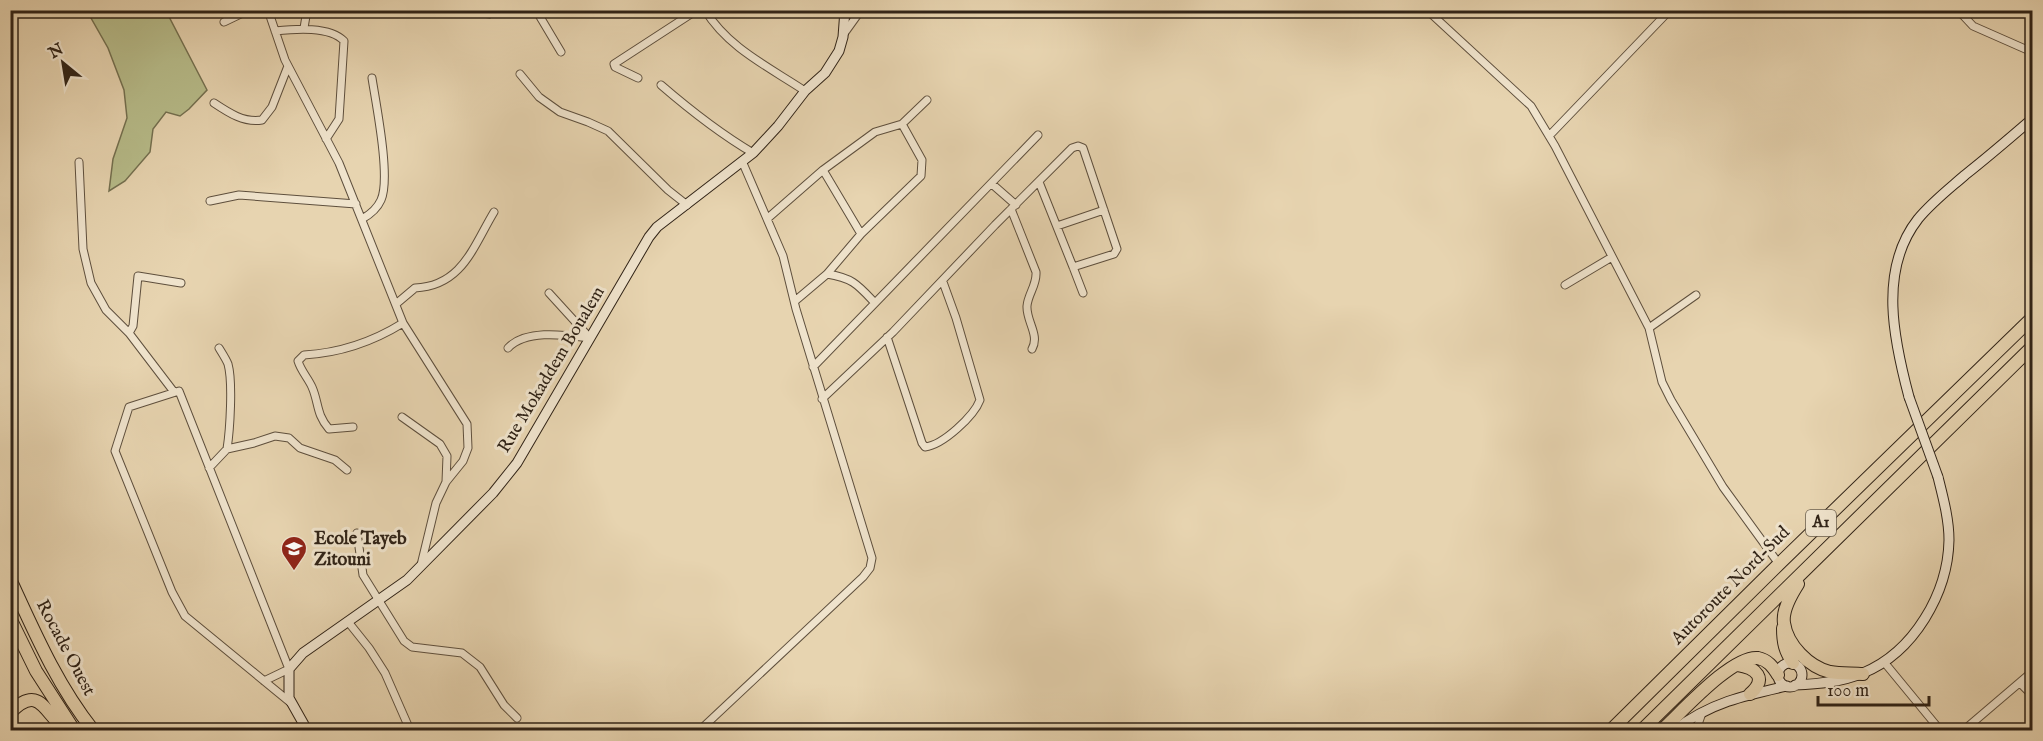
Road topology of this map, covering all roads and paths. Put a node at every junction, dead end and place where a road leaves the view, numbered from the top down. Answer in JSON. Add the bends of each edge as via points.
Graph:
{"nodes":[{"id":1,"x":249,"y":10,"type":"edge"},
{"id":2,"x":268,"y":10,"type":"edge"},
{"id":3,"x":307,"y":10,"type":"edge"},
{"id":4,"x":536,"y":10,"type":"edge"},
{"id":5,"x":697,"y":10,"type":"edge"},
{"id":6,"x":705,"y":10,"type":"edge"},
{"id":7,"x":845,"y":10,"type":"edge"},
{"id":8,"x":861,"y":10,"type":"edge"},
{"id":9,"x":1427,"y":10,"type":"edge"},
{"id":10,"x":1670,"y":10,"type":"edge"},
{"id":11,"x":1958,"y":10,"type":"edge"},
{"id":12,"x":224,"y":22,"type":"dead end"},
{"id":13,"x":304,"y":28,"type":"junction"},
{"id":14,"x":275,"y":31,"type":"junction"},
{"id":15,"x":843,"y":35,"type":"junction"},
{"id":16,"x":561,"y":52,"type":"dead end"},
{"id":17,"x":2032,"y":52,"type":"edge"},
{"id":18,"x":288,"y":66,"type":"junction"},
{"id":19,"x":520,"y":74,"type":"dead end"},
{"id":20,"x":372,"y":78,"type":"dead end"},
{"id":21,"x":638,"y":78,"type":"dead end"},
{"id":22,"x":661,"y":85,"type":"dead end"},
{"id":23,"x":806,"y":91,"type":"junction"},
{"id":24,"x":927,"y":100,"type":"dead end"},
{"id":25,"x":214,"y":103,"type":"dead end"},
{"id":26,"x":2032,"y":119,"type":"edge"},
{"id":27,"x":902,"y":124,"type":"junction"},
{"id":28,"x":1038,"y":135,"type":"dead end"},
{"id":29,"x":1549,"y":136,"type":"junction"},
{"id":30,"x":326,"y":139,"type":"junction"},
{"id":31,"x":753,"y":153,"type":"junction"},
{"id":32,"x":742,"y":160,"type":"junction"},
{"id":33,"x":79,"y":162,"type":"dead end"},
{"id":34,"x":823,"y":170,"type":"junction"},
{"id":35,"x":1039,"y":182,"type":"junction"},
{"id":36,"x":992,"y":184,"type":"junction"},
{"id":37,"x":210,"y":201,"type":"dead end"},
{"id":38,"x":356,"y":204,"type":"junction"},
{"id":39,"x":687,"y":205,"type":"junction"},
{"id":40,"x":1014,"y":207,"type":"junction"},
{"id":41,"x":1104,"y":210,"type":"junction"},
{"id":42,"x":494,"y":212,"type":"dead end"},
{"id":43,"x":768,"y":218,"type":"junction"},
{"id":44,"x":362,"y":219,"type":"junction"},
{"id":45,"x":1056,"y":226,"type":"junction"},
{"id":46,"x":861,"y":234,"type":"junction"},
{"id":47,"x":1612,"y":257,"type":"junction"},
{"id":48,"x":1073,"y":267,"type":"junction"},
{"id":49,"x":828,"y":274,"type":"junction"},
{"id":50,"x":942,"y":282,"type":"junction"},
{"id":51,"x":181,"y":284,"type":"dead end"},
{"id":52,"x":1565,"y":285,"type":"dead end"},
{"id":53,"x":549,"y":293,"type":"dead end"},
{"id":54,"x":1083,"y":293,"type":"dead end"},
{"id":55,"x":1696,"y":295,"type":"dead end"},
{"id":56,"x":795,"y":301,"type":"junction"},
{"id":57,"x":875,"y":303,"type":"junction"},
{"id":58,"x":396,"y":304,"type":"junction"},
{"id":59,"x":2032,"y":318,"type":"edge"},
{"id":60,"x":403,"y":323,"type":"junction"},
{"id":61,"x":1650,"y":328,"type":"junction"},
{"id":62,"x":129,"y":333,"type":"junction"},
{"id":63,"x":590,"y":338,"type":"junction"},
{"id":64,"x":887,"y":338,"type":"junction"},
{"id":65,"x":2032,"y":347,"type":"edge"},
{"id":66,"x":219,"y":348,"type":"dead end"},
{"id":67,"x":508,"y":348,"type":"dead end"},
{"id":68,"x":1032,"y":349,"type":"dead end"},
{"id":69,"x":813,"y":367,"type":"junction"},
{"id":70,"x":174,"y":392,"type":"junction"},
{"id":71,"x":822,"y":399,"type":"junction"},
{"id":72,"x":402,"y":417,"type":"dead end"},
{"id":73,"x":353,"y":427,"type":"dead end"},
{"id":74,"x":227,"y":449,"type":"junction"},
{"id":75,"x":209,"y":468,"type":"junction"},
{"id":76,"x":347,"y":470,"type":"dead end"},
{"id":77,"x":446,"y":482,"type":"junction"},
{"id":78,"x":357,"y":532,"type":"dead end"},
{"id":79,"x":1779,"y":564,"type":"junction"},
{"id":80,"x":1810,"y":566,"type":"junction"},
{"id":81,"x":420,"y":567,"type":"junction"},
{"id":82,"x":10,"y":579,"type":"edge"},
{"id":83,"x":378,"y":601,"type":"junction"},
{"id":84,"x":10,"y":618,"type":"edge"},
{"id":85,"x":349,"y":622,"type":"junction"},
{"id":86,"x":1784,"y":622,"type":"junction"},
{"id":87,"x":1884,"y":662,"type":"junction"},
{"id":88,"x":1737,"y":664,"type":"junction"},
{"id":89,"x":1796,"y":666,"type":"junction"},
{"id":90,"x":289,"y":669,"type":"junction"},
{"id":91,"x":2032,"y":672,"type":"edge"},
{"id":92,"x":1863,"y":674,"type":"junction"},
{"id":93,"x":1778,"y":675,"type":"junction"},
{"id":94,"x":264,"y":681,"type":"junction"},
{"id":95,"x":2020,"y":683,"type":"junction"},
{"id":96,"x":1819,"y":684,"type":"junction"},
{"id":97,"x":1791,"y":686,"type":"junction"},
{"id":98,"x":1768,"y":690,"type":"junction"},
{"id":99,"x":1750,"y":694,"type":"junction"},
{"id":100,"x":2032,"y":695,"type":"edge"},
{"id":101,"x":293,"y":705,"type":"junction"},
{"id":102,"x":1702,"y":712,"type":"junction"},
{"id":103,"x":10,"y":713,"type":"edge"},
{"id":104,"x":517,"y":718,"type":"dead end"},
{"id":105,"x":67,"y":730,"type":"edge"},
{"id":106,"x":74,"y":730,"type":"edge"},
{"id":107,"x":93,"y":730,"type":"edge"},
{"id":108,"x":307,"y":730,"type":"edge"},
{"id":109,"x":410,"y":730,"type":"edge"},
{"id":110,"x":700,"y":730,"type":"edge"},
{"id":111,"x":1611,"y":730,"type":"edge"},
{"id":112,"x":1642,"y":730,"type":"edge"},
{"id":113,"x":1662,"y":730,"type":"edge"},
{"id":114,"x":1675,"y":730,"type":"edge"},
{"id":115,"x":1696,"y":730,"type":"edge"},
{"id":116,"x":1940,"y":730,"type":"edge"},
{"id":117,"x":1964,"y":730,"type":"edge"}],
"edges":[{"from":1,"to":12,"type":"street"},
{"from":2,"to":14,"type":"street"},
{"from":3,"to":13,"type":"street"},
{"from":4,"to":16,"type":"street"},
{"from":5,"to":21,"type":"street","via":[[614,64]]},
{"from":6,"to":23,"type":"street","via":[[731,42]]},
{"from":7,"to":15,"type":"main road","name":"Rue Mokaddem Boualem"},
{"from":8,"to":15,"type":"street"},
{"from":9,"to":29,"type":"street","via":[[1531,106]]},
{"from":10,"to":29,"type":"street"},
{"from":11,"to":17,"type":"street","via":[[1973,26]]},
{"from":13,"to":14,"type":"street"},
{"from":13,"to":30,"type":"street","via":[[344,41],[339,119]]},
{"from":14,"to":18,"type":"street"},
{"from":15,"to":23,"type":"main road","name":"Rue Mokaddem Boualem","via":[[839,51]]},
{"from":18,"to":25,"type":"street","via":[[272,107],[262,120],[230,115]]},
{"from":18,"to":30,"type":"street"},
{"from":19,"to":39,"type":"street","via":[[539,97],[560,112],[608,131]]},
{"from":20,"to":44,"type":"street","via":[[384,154],[384,192],[373,212]]},
{"from":22,"to":31,"type":"street","via":[[696,115]]},
{"from":23,"to":31,"type":"main road","name":"Rue Mokaddem Boualem"},
{"from":24,"to":27,"type":"street"},
{"from":26,"to":87,"type":"main road","bridge":true,"via":[[1933,202],[1909,234],[1898,262],[1893,294],[1897,350],[1909,397],[1938,477],[1948,526],[1947,560],[1936,601],[1901,648]]},
{"from":27,"to":34,"type":"street","via":[[875,132]]},
{"from":27,"to":46,"type":"street","via":[[922,160],[921,176]]},
{"from":28,"to":36,"type":"street"},
{"from":29,"to":47,"type":"street"},
{"from":30,"to":38,"type":"street"},
{"from":31,"to":32,"type":"main road","name":"Rue Mokaddem Boualem"},
{"from":32,"to":39,"type":"main road","name":"Rue Mokaddem Boualem"},
{"from":32,"to":43,"type":"street"},
{"from":33,"to":62,"type":"street","via":[[83,249],[91,283],[106,310]]},
{"from":34,"to":43,"type":"street"},
{"from":34,"to":46,"type":"street"},
{"from":35,"to":40,"type":"street"},
{"from":35,"to":41,"type":"street","via":[[1072,148],[1083,148]]},
{"from":35,"to":45,"type":"street"},
{"from":36,"to":40,"type":"street"},
{"from":36,"to":57,"type":"street"},
{"from":37,"to":38,"type":"street","via":[[239,195]]},
{"from":38,"to":44,"type":"street"},
{"from":39,"to":63,"type":"main road","name":"Rue Mokaddem Boualem","via":[[649,237]]},
{"from":40,"to":50,"type":"street"},
{"from":40,"to":68,"type":"street","via":[[1036,272],[1027,306],[1035,337]]},
{"from":41,"to":45,"type":"street"},
{"from":41,"to":48,"type":"street","via":[[1116,252]]},
{"from":42,"to":58,"type":"street","via":[[454,275],[442,283],[415,288]]},
{"from":43,"to":56,"type":"street"},
{"from":44,"to":58,"type":"street"},
{"from":45,"to":48,"type":"street"},
{"from":46,"to":49,"type":"street"},
{"from":47,"to":52,"type":"street"},
{"from":47,"to":61,"type":"street"},
{"from":48,"to":54,"type":"street"},
{"from":49,"to":56,"type":"street"},
{"from":49,"to":57,"type":"street","via":[[849,278]]},
{"from":50,"to":64,"type":"street"},
{"from":50,"to":64,"type":"street","via":[[980,399],[947,438],[930,447],[922,443]]},
{"from":51,"to":62,"type":"street","via":[[138,276]]},
{"from":53,"to":63,"type":"street"},
{"from":55,"to":61,"type":"street"},
{"from":56,"to":69,"type":"street"},
{"from":57,"to":69,"type":"street"},
{"from":58,"to":60,"type":"street"},
{"from":59,"to":79,"type":"highway","name":"Autoroute Nord-Sud","number":"A1"},
{"from":60,"to":73,"type":"street","via":[[385,334],[323,354],[304,355],[298,361],[328,429]]},
{"from":60,"to":77,"type":"street","via":[[467,424],[468,448]]},
{"from":61,"to":79,"type":"street","via":[[1662,382],[1671,400],[1723,487]]},
{"from":62,"to":70,"type":"street"},
{"from":63,"to":67,"type":"street","via":[[531,337],[516,340]]},
{"from":63,"to":81,"type":"main road","name":"Rue Mokaddem Boualem","via":[[517,463]]},
{"from":64,"to":71,"type":"street"},
{"from":65,"to":80,"type":"highway","number":"A1"},
{"from":66,"to":74,"type":"street","via":[[228,364],[230,379]]},
{"from":69,"to":71,"type":"street"},
{"from":70,"to":75,"type":"street","via":[[179,391]]},
{"from":70,"to":94,"type":"street","via":[[129,407],[115,451],[185,616]]},
{"from":71,"to":110,"type":"street","via":[[872,558],[870,568]]},
{"from":72,"to":77,"type":"street","via":[[440,444],[447,456]]},
{"from":74,"to":75,"type":"street"},
{"from":74,"to":76,"type":"street","via":[[276,436],[289,438],[300,448],[335,460]]},
{"from":75,"to":90,"type":"street"},
{"from":77,"to":81,"type":"street","via":[[436,503]]},
{"from":78,"to":83,"type":"street","via":[[363,575]]},
{"from":79,"to":111,"type":"highway","name":"Autoroute Nord-Sud","number":"A1"},
{"from":80,"to":86,"type":"highway","via":[[1788,603]]},
{"from":80,"to":112,"type":"highway","number":"A1"},
{"from":81,"to":83,"type":"main road","name":"Rue Mokaddem Boualem"},
{"from":82,"to":107,"type":"highway","name":"Rocade Ouest","via":[[65,691]]},
{"from":83,"to":85,"type":"main road","name":"Rue Mokaddem Boualem"},
{"from":83,"to":104,"type":"street","via":[[412,647],[462,653],[480,667]]},
{"from":84,"to":106,"type":"highway","via":[[36,671]]},
{"from":85,"to":90,"type":"main road","name":"Rue Mokaddem Boualem","via":[[303,653]]},
{"from":85,"to":109,"type":"street","via":[[385,674]]},
{"from":86,"to":89,"type":"highway","via":[[1785,652]]},
{"from":86,"to":92,"type":"highway","via":[[1797,651],[1816,666]]},
{"from":87,"to":92,"type":"main road"},
{"from":87,"to":116,"type":"street"},
{"from":88,"to":93,"type":"highway","via":[[1756,658],[1768,662]]},
{"from":88,"to":99,"type":"highway","via":[[1751,667],[1757,673],[1757,688]]},
{"from":88,"to":113,"type":"highway"},
{"from":89,"to":93,"type":"main road","via":[[1783,666]]},
{"from":89,"to":96,"type":"main road"},
{"from":89,"to":97,"type":"main road","via":[[1802,676]]},
{"from":90,"to":94,"type":"street"},
{"from":90,"to":101,"type":"main road","via":[[289,698]]},
{"from":91,"to":95,"type":"street"},
{"from":92,"to":96,"type":"main road"},
{"from":93,"to":97,"type":"main road","via":[[1781,682]]},
{"from":93,"to":98,"type":"main road","via":[[1775,685]]},
{"from":94,"to":101,"type":"street"},
{"from":95,"to":100,"type":"street"},
{"from":95,"to":117,"type":"street"},
{"from":96,"to":97,"type":"main road"},
{"from":97,"to":98,"type":"main road"},
{"from":98,"to":99,"type":"main road"},
{"from":99,"to":102,"type":"main road"},
{"from":101,"to":108,"type":"main road"},
{"from":102,"to":114,"type":"main road"},
{"from":102,"to":115,"type":"street"},
{"from":103,"to":105,"type":"highway","via":[[37,700]]}]}
